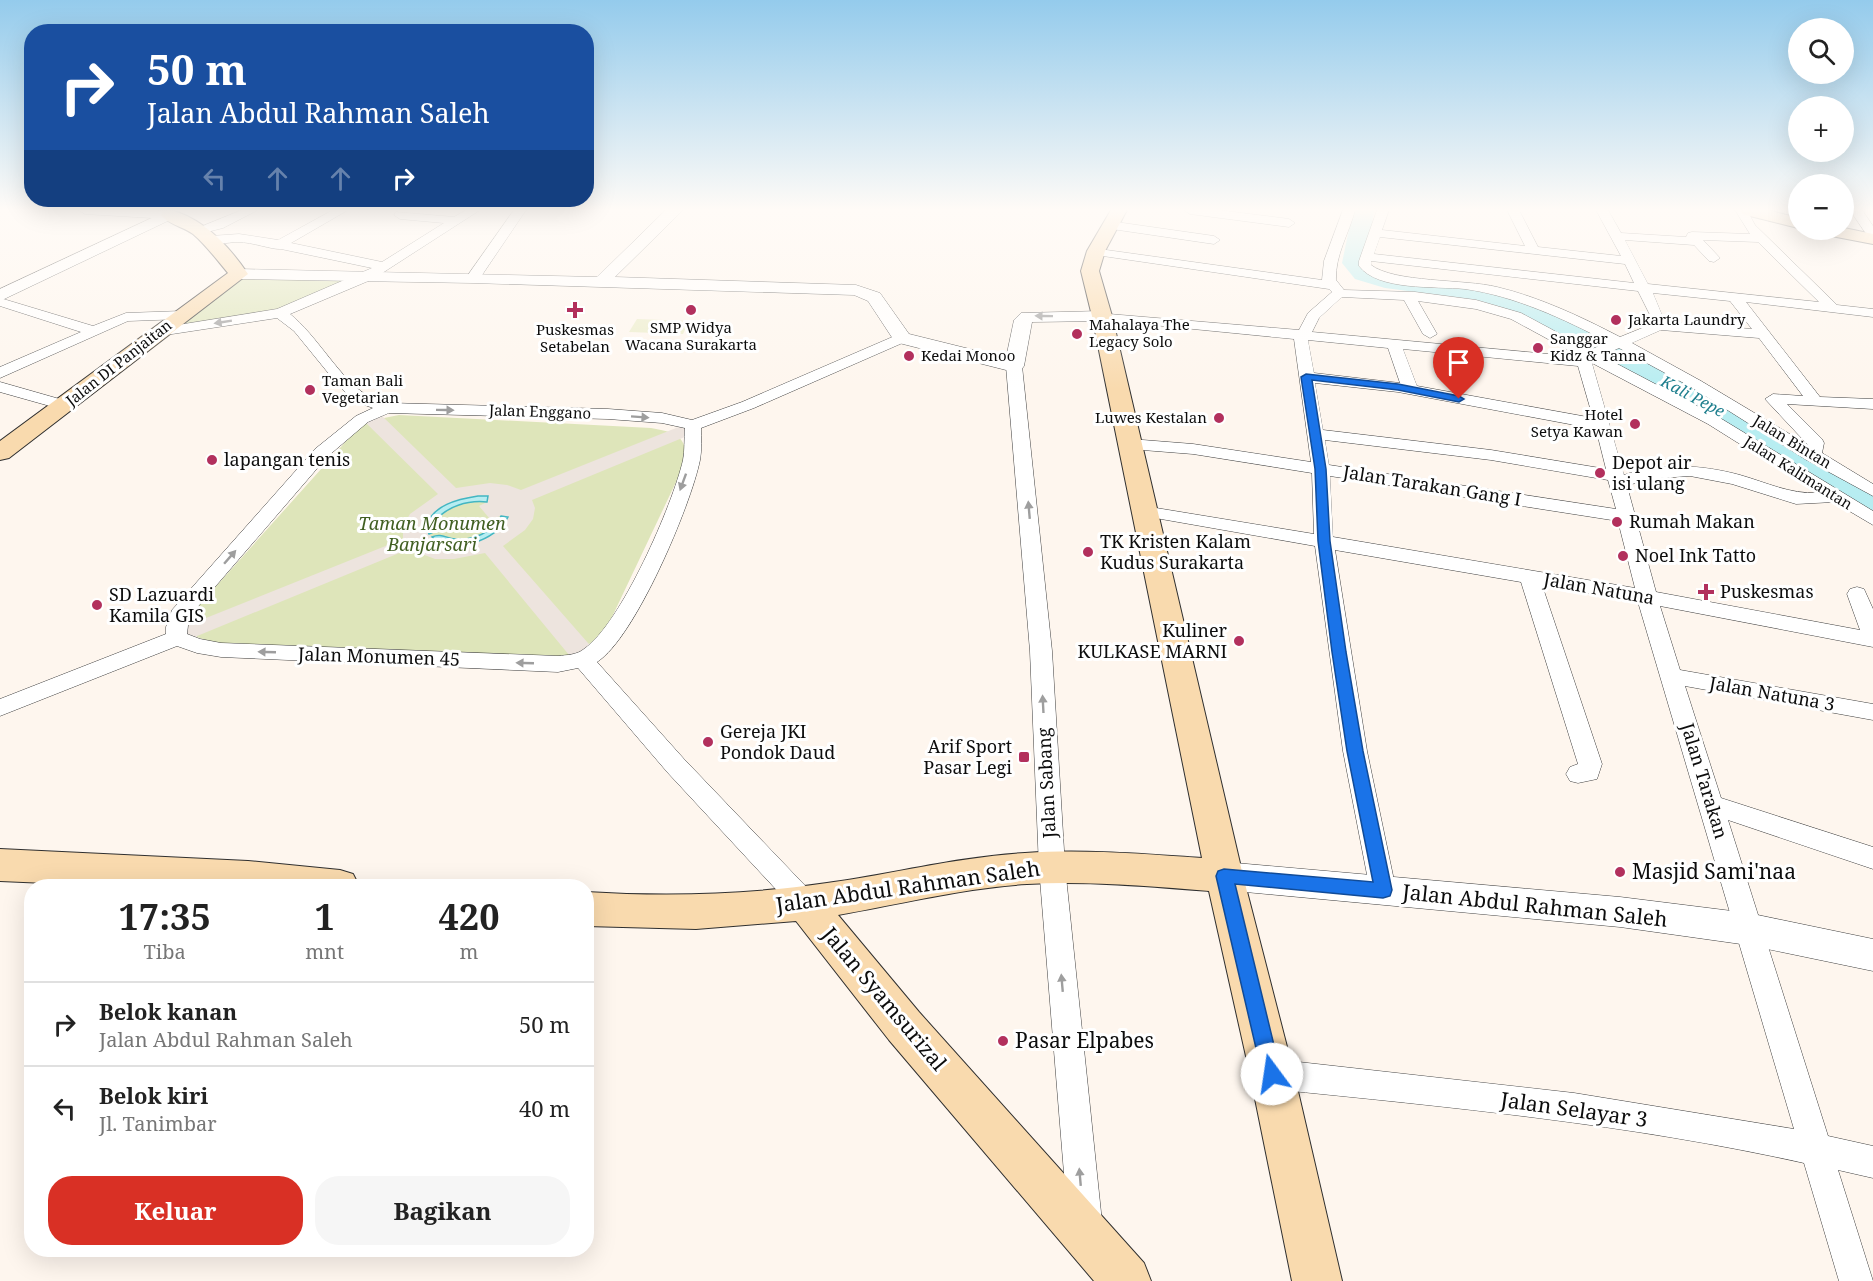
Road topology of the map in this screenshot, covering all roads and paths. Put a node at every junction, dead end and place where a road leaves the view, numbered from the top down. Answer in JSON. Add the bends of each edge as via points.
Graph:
{"nodes":[{"id":1,"x":54,"y":270,"type":"edge"},
{"id":2,"x":236,"y":270,"type":"edge"},
{"id":3,"x":377,"y":270,"type":"edge"},
{"id":4,"x":479,"y":270,"type":"edge"},
{"id":5,"x":614,"y":270,"type":"edge"},
{"id":6,"x":1090,"y":270,"type":"edge"},
{"id":7,"x":1267,"y":270,"type":"edge"},
{"id":8,"x":1329,"y":270,"type":"edge"},
{"id":9,"x":1372,"y":270,"type":"edge"},
{"id":10,"x":1468,"y":270,"type":"edge"},
{"id":11,"x":1507,"y":270,"type":"edge"},
{"id":12,"x":1635,"y":270,"type":"edge"},
{"id":13,"x":1794,"y":270,"type":"edge"},
{"id":14,"x":240,"y":274,"type":"junction"},
{"id":15,"x":1509,"y":275,"type":"junction"},
{"id":16,"x":368,"y":276,"type":"junction"},
{"id":17,"x":473,"y":278,"type":"junction"},
{"id":18,"x":601,"y":282,"type":"junction"},
{"id":19,"x":1643,"y":286,"type":"junction"},
{"id":20,"x":1336,"y":289,"type":"junction"},
{"id":21,"x":0,"y":296,"type":"edge"},
{"id":22,"x":1409,"y":296,"type":"junction"},
{"id":23,"x":1735,"y":298,"type":"junction"},
{"id":24,"x":0,"y":302,"type":"edge"},
{"id":25,"x":1833,"y":308,"type":"junction"},
{"id":26,"x":280,"y":313,"type":"junction"},
{"id":27,"x":1873,"y":313,"type":"edge"},
{"id":28,"x":182,"y":315,"type":"junction"},
{"id":29,"x":1102,"y":316,"type":"junction"},
{"id":30,"x":1659,"y":326,"type":"junction"},
{"id":31,"x":94,"y":331,"type":"junction"},
{"id":32,"x":159,"y":332,"type":"junction"},
{"id":33,"x":1304,"y":334,"type":"junction"},
{"id":34,"x":1430,"y":334,"type":"dead end"},
{"id":35,"x":1762,"y":334,"type":"junction"},
{"id":36,"x":902,"y":338,"type":"junction"},
{"id":37,"x":1394,"y":344,"type":"junction"},
{"id":38,"x":1601,"y":351,"type":"junction"},
{"id":39,"x":1014,"y":366,"type":"junction"},
{"id":40,"x":0,"y":373,"type":"edge"},
{"id":41,"x":1306,"y":377,"type":"junction"},
{"id":42,"x":0,"y":387,"type":"edge"},
{"id":43,"x":1410,"y":389,"type":"junction"},
{"id":44,"x":360,"y":398,"type":"junction"},
{"id":45,"x":1814,"y":399,"type":"junction"},
{"id":46,"x":1873,"y":404,"type":"edge"},
{"id":47,"x":64,"y":405,"type":"junction"},
{"id":48,"x":387,"y":408,"type":"junction"},
{"id":49,"x":1603,"y":425,"type":"junction"},
{"id":50,"x":693,"y":426,"type":"junction"},
{"id":51,"x":342,"y":434,"type":"junction"},
{"id":52,"x":1315,"y":434,"type":"junction"},
{"id":53,"x":1130,"y":444,"type":"junction"},
{"id":54,"x":0,"y":453,"type":"edge"},
{"id":55,"x":1811,"y":455,"type":"junction"},
{"id":56,"x":1321,"y":469,"type":"junction"},
{"id":57,"x":1617,"y":479,"type":"junction"},
{"id":58,"x":1873,"y":491,"type":"edge"},
{"id":59,"x":1836,"y":497,"type":"junction"},
{"id":60,"x":1144,"y":512,"type":"junction"},
{"id":61,"x":1628,"y":517,"type":"junction"},
{"id":62,"x":1873,"y":519,"type":"edge"},
{"id":63,"x":1324,"y":541,"type":"junction"},
{"id":64,"x":1529,"y":576,"type":"junction"},
{"id":65,"x":1857,"y":594,"type":"dead end"},
{"id":66,"x":1647,"y":597,"type":"junction"},
{"id":67,"x":177,"y":638,"type":"junction"},
{"id":68,"x":1873,"y":638,"type":"edge"},
{"id":69,"x":582,"y":659,"type":"junction"},
{"id":70,"x":1671,"y":676,"type":"junction"},
{"id":71,"x":0,"y":708,"type":"edge"},
{"id":72,"x":1873,"y":712,"type":"edge"},
{"id":73,"x":1578,"y":774,"type":"dead end"},
{"id":74,"x":1712,"y":805,"type":"junction"},
{"id":75,"x":1873,"y":858,"type":"edge"},
{"id":76,"x":0,"y":865,"type":"edge"},
{"id":77,"x":1052,"y":867,"type":"junction"},
{"id":78,"x":1224,"y":876,"type":"junction"},
{"id":79,"x":260,"y":879,"type":"edge"},
{"id":80,"x":1383,"y":890,"type":"junction"},
{"id":81,"x":805,"y":903,"type":"junction"},
{"id":82,"x":594,"y":909,"type":"edge"},
{"id":83,"x":1748,"y":929,"type":"junction"},
{"id":84,"x":1873,"y":955,"type":"edge"},
{"id":85,"x":1272,"y":1074,"type":"junction"},
{"id":86,"x":1815,"y":1148,"type":"junction"},
{"id":87,"x":1873,"y":1162,"type":"edge"},
{"id":88,"x":1086,"y":1235,"type":"junction"},
{"id":89,"x":1126,"y":1281,"type":"edge"},
{"id":90,"x":1317,"y":1281,"type":"edge"},
{"id":91,"x":1856,"y":1281,"type":"edge"}],
"edges":[{"from":1,"to":21,"type":"street"},
{"from":2,"to":14,"type":"main road"},
{"from":3,"to":16,"type":"street"},
{"from":4,"to":17,"type":"street"},
{"from":5,"to":18,"type":"street"},
{"from":6,"to":29,"type":"main road"},
{"from":7,"to":20,"type":"street","name":"Jalan Kalimantan"},
{"from":8,"to":20,"type":"street"},
{"from":9,"to":38,"type":"street","name":"Jalan Bintan","via":[[1381,275],[1510,295]]},
{"from":10,"to":15,"type":"street"},
{"from":11,"to":15,"type":"street"},
{"from":12,"to":19,"type":"street"},
{"from":13,"to":25,"type":"street"},
{"from":14,"to":16,"type":"street"},
{"from":14,"to":28,"type":"main road","name":"Jalan DI Panjaitan"},
{"from":15,"to":19,"type":"street"},
{"from":16,"to":17,"type":"street"},
{"from":16,"to":26,"type":"street"},
{"from":17,"to":18,"type":"street"},
{"from":18,"to":36,"type":"street","via":[[863,291],[874,297]]},
{"from":19,"to":23,"type":"street"},
{"from":19,"to":30,"type":"street"},
{"from":20,"to":22,"type":"street","name":"Jalan Kalimantan","via":[[1352,295]]},
{"from":20,"to":33,"type":"street","via":[[1313,316]]},
{"from":22,"to":34,"type":"street"},
{"from":22,"to":38,"type":"street","name":"Jalan Kalimantan","via":[[1494,308]]},
{"from":23,"to":25,"type":"street"},
{"from":23,"to":35,"type":"street"},
{"from":24,"to":31,"type":"street"},
{"from":25,"to":27,"type":"street"},
{"from":26,"to":32,"type":"street","one_way":true},
{"from":26,"to":44,"type":"street","via":[[299,328]]},
{"from":28,"to":31,"type":"street","via":[[126,317]]},
{"from":28,"to":32,"type":"main road","name":"Jalan DI Panjaitan"},
{"from":29,"to":33,"type":"street"},
{"from":29,"to":39,"type":"street","one_way":true,"via":[[1027,316]]},
{"from":29,"to":53,"type":"main road"},
{"from":30,"to":35,"type":"street"},
{"from":30,"to":38,"type":"street"},
{"from":31,"to":40,"type":"street"},
{"from":32,"to":47,"type":"main road","name":"Jalan DI Panjaitan"},
{"from":33,"to":37,"type":"street"},
{"from":33,"to":41,"type":"street","via":[[1301,340]]},
{"from":35,"to":45,"type":"street"},
{"from":36,"to":39,"type":"street"},
{"from":36,"to":50,"type":"street"},
{"from":37,"to":38,"type":"street"},
{"from":37,"to":43,"type":"street"},
{"from":38,"to":49,"type":"street","name":"Jalan Tarakan"},
{"from":38,"to":55,"type":"street","name":"Jalan Bintan","via":[[1704,388]]},
{"from":38,"to":59,"type":"street","name":"Jalan Kalimantan"},
{"from":77,"to":39,"type":"street","name":"Jalan Sabang","one_way":true,"via":[[1041,651]]},
{"from":41,"to":43,"type":"street"},
{"from":41,"to":52,"type":"street"},
{"from":42,"to":47,"type":"street"},
{"from":43,"to":49,"type":"street"},
{"from":44,"to":48,"type":"street"},
{"from":44,"to":51,"type":"street"},
{"from":45,"to":46,"type":"street"},
{"from":45,"to":55,"type":"street","via":[[1773,399],[1816,443]]},
{"from":47,"to":54,"type":"main road","name":"Jalan DI Panjaitan"},
{"from":48,"to":50,"type":"street","name":"Jalan Enggano","one_way":true,"via":[[608,414],[662,418]]},
{"from":48,"to":51,"type":"street"},
{"from":49,"to":57,"type":"street","name":"Jalan Tarakan"},
{"from":50,"to":69,"type":"street","one_way":true,"via":[[692,460],[654,555],[608,639]]},
{"from":67,"to":51,"type":"street","one_way":true,"via":[[179,615]]},
{"from":52,"to":56,"type":"street"},
{"from":52,"to":57,"type":"street","via":[[1491,455]]},
{"from":53,"to":56,"type":"street","name":"Jalan Tarakan Gang I","via":[[1193,449]]},
{"from":53,"to":60,"type":"main road"},
{"from":55,"to":58,"type":"street","name":"Jalan Bintan"},
{"from":56,"to":61,"type":"street","name":"Jalan Tarakan Gang I"},
{"from":56,"to":63,"type":"street"},
{"from":57,"to":59,"type":"street","via":[[1690,471],[1735,478],[1796,499]]},
{"from":57,"to":61,"type":"street","name":"Jalan Tarakan"},
{"from":59,"to":62,"type":"street","name":"Jalan Kalimantan"},
{"from":60,"to":63,"type":"street","name":"Jalan Natuna"},
{"from":60,"to":78,"type":"main road"},
{"from":61,"to":66,"type":"street","name":"Jalan Tarakan"},
{"from":63,"to":64,"type":"street","name":"Jalan Natuna"},
{"from":63,"to":80,"type":"street","via":[[1355,751]]},
{"from":64,"to":66,"type":"street","name":"Jalan Natuna"},
{"from":64,"to":73,"type":"street","via":[[1590,764],[1589,772]]},
{"from":65,"to":68,"type":"street"},
{"from":66,"to":68,"type":"street","name":"Jalan Natuna"},
{"from":66,"to":70,"type":"street","name":"Jalan Tarakan"},
{"from":69,"to":67,"type":"street","name":"Jalan Monumen 45","one_way":true,"via":[[558,664],[221,650]]},
{"from":67,"to":71,"type":"street"},
{"from":69,"to":81,"type":"street","name":"Jalan Syamsurizal"},
{"from":70,"to":72,"type":"street","name":"Jalan Natuna 3"},
{"from":70,"to":74,"type":"street","name":"Jalan Tarakan"},
{"from":74,"to":75,"type":"street"},
{"from":74,"to":83,"type":"street","name":"Jalan Tarakan"},
{"from":76,"to":79,"type":"main road"},
{"from":77,"to":78,"type":"main road","name":"Jalan Abdul Rahman Saleh"},
{"from":77,"to":81,"type":"main road","name":"Jalan Abdul Rahman Saleh","via":[[998,871]]},
{"from":88,"to":77,"type":"street","name":"Jalan Sabang","one_way":true},
{"from":78,"to":80,"type":"street","name":"Jalan Abdul Rahman Saleh"},
{"from":78,"to":85,"type":"main road"},
{"from":80,"to":83,"type":"street","name":"Jalan Abdul Rahman Saleh","via":[[1620,912]]},
{"from":81,"to":82,"type":"main road","name":"Jalan Abdul Rahman Saleh","via":[[678,914]]},
{"from":81,"to":88,"type":"main road","name":"Jalan Syamsurizal","via":[[904,1026]]},
{"from":83,"to":84,"type":"street","name":"Jalan Abdul Rahman Saleh"},
{"from":83,"to":86,"type":"street","name":"Jalan Tarakan"},
{"from":85,"to":86,"type":"street","name":"Jalan Selayar 3","via":[[1643,1119]]},
{"from":85,"to":90,"type":"main road"},
{"from":86,"to":87,"type":"street","name":"Jalan Selayar 3"},
{"from":86,"to":91,"type":"street","name":"Jalan Tarakan"},
{"from":88,"to":89,"type":"main road","name":"Jalan Syamsurizal"}]}
